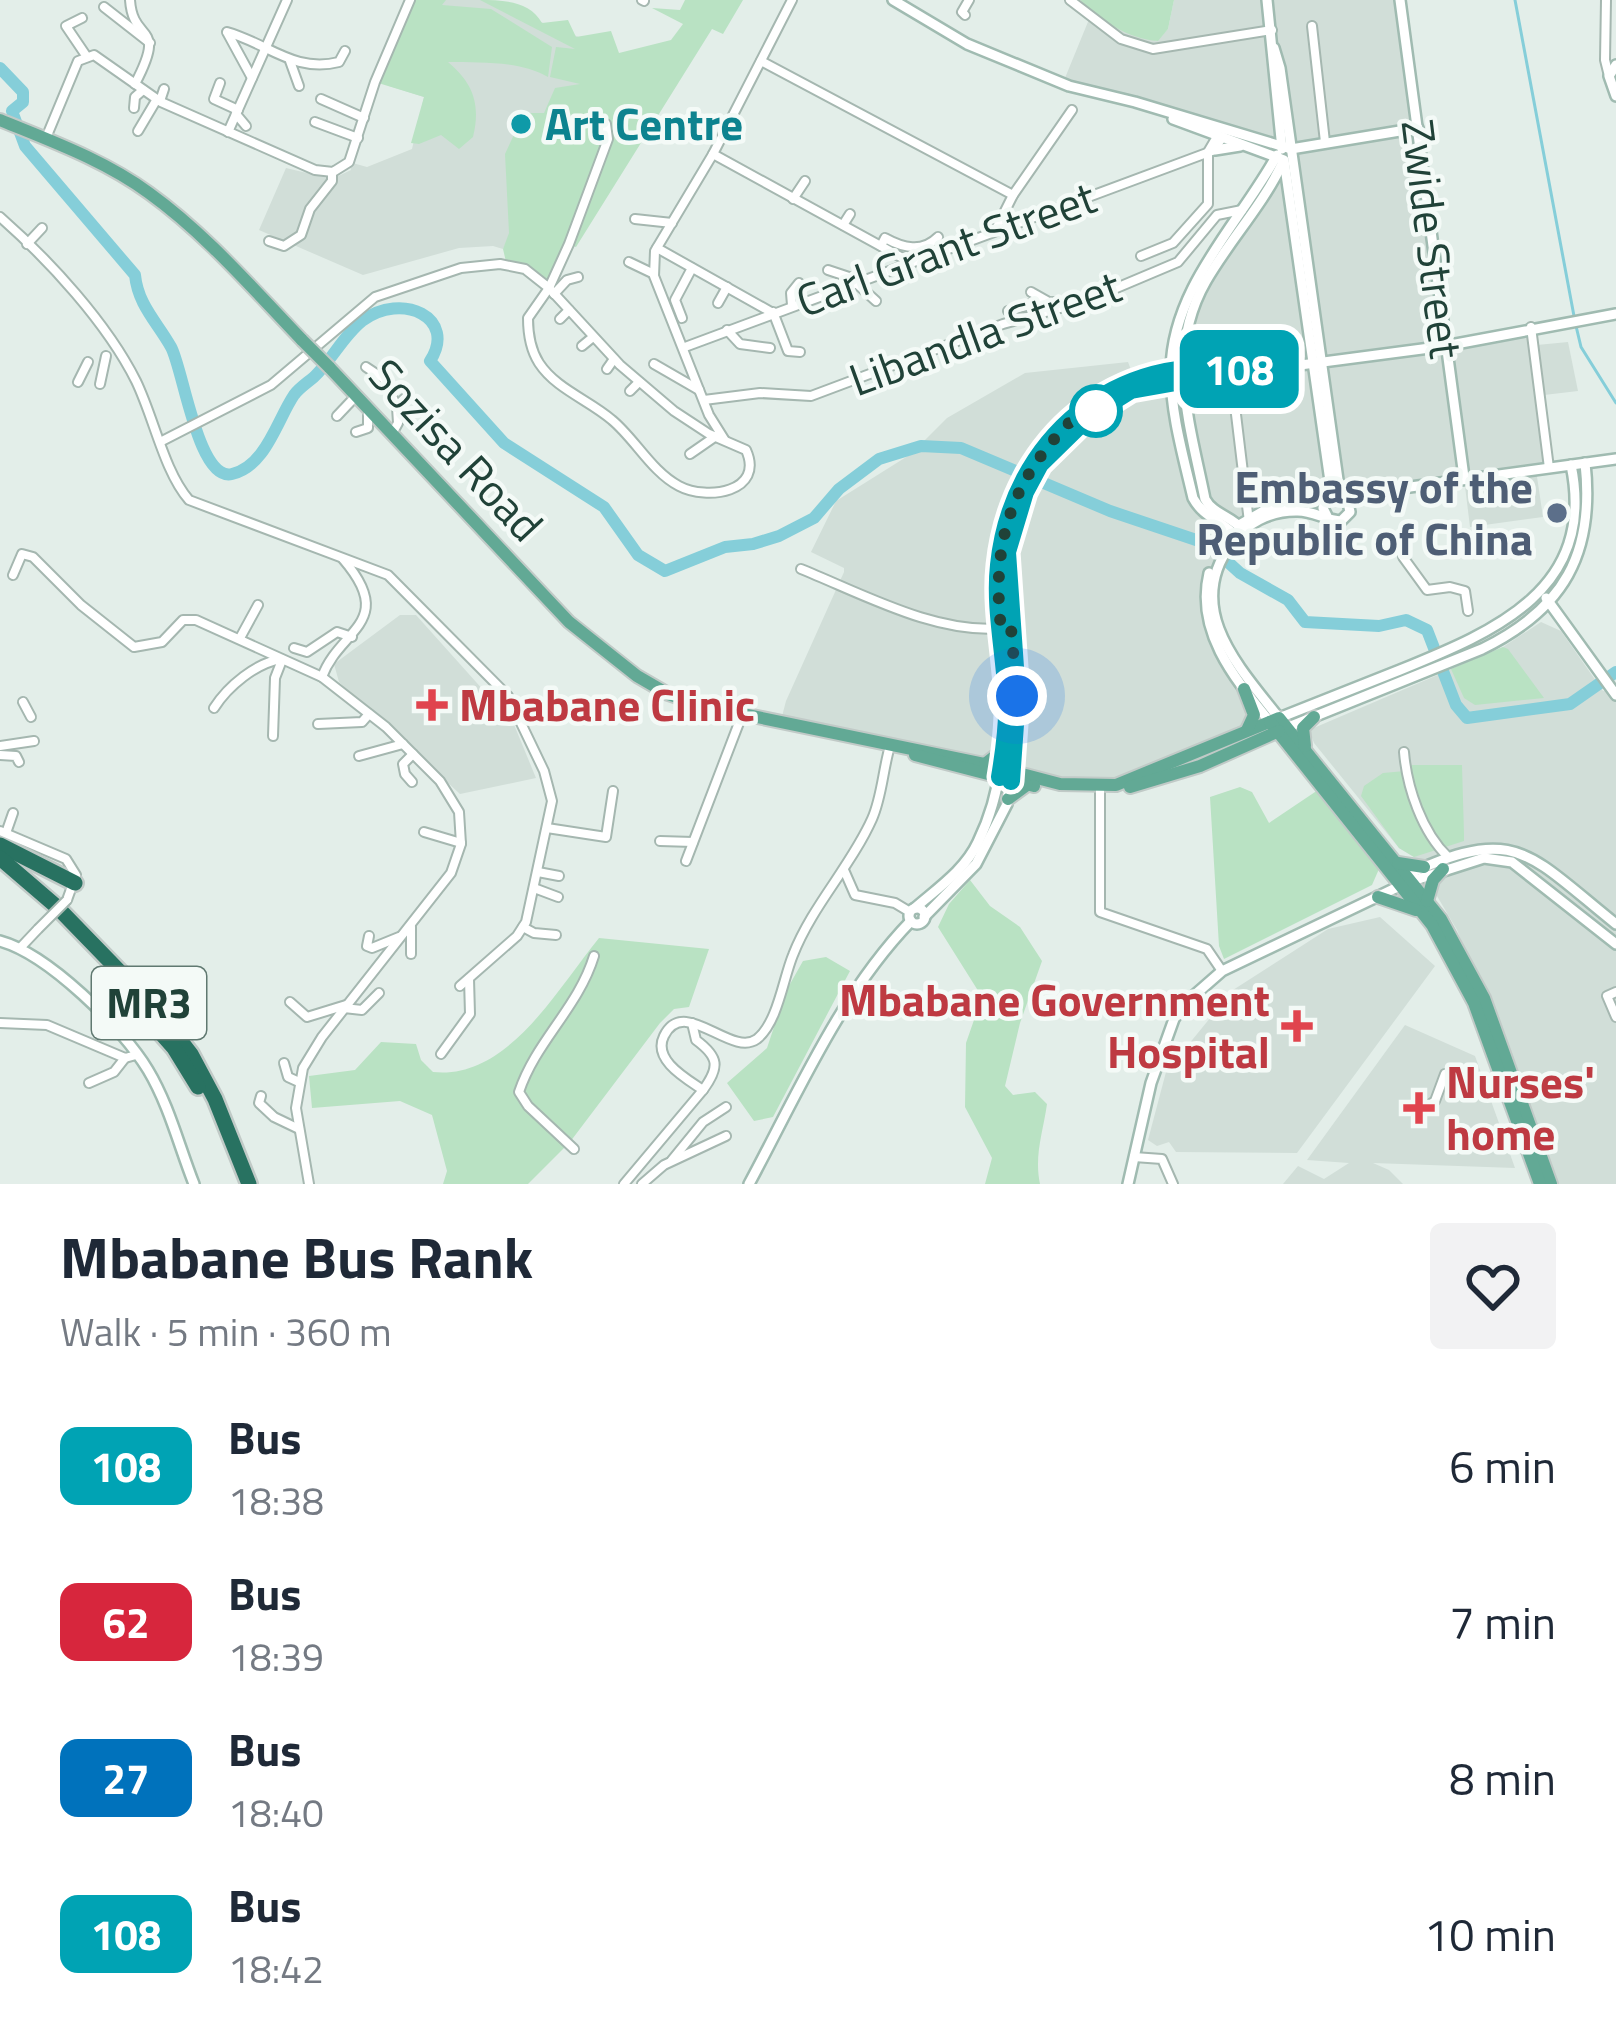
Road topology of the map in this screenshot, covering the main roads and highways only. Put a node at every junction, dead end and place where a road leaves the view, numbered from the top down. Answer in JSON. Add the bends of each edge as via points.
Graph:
{"nodes":[{"id":1,"x":893,"y":0,"type":"edge"},
{"id":2,"x":1267,"y":0,"type":"edge"},
{"id":3,"x":1400,"y":0,"type":"edge"},
{"id":4,"x":1616,"y":65,"type":"edge"},
{"id":5,"x":1616,"y":96,"type":"edge"},
{"id":6,"x":0,"y":120,"type":"edge"},
{"id":7,"x":1418,"y":128,"type":"junction"},
{"id":8,"x":1250,"y":144,"type":"junction"},
{"id":9,"x":1211,"y":151,"type":"road end"},
{"id":10,"x":1283,"y":159,"type":"junction"},
{"id":11,"x":1616,"y":314,"type":"edge"},
{"id":12,"x":1445,"y":346,"type":"junction"},
{"id":13,"x":1317,"y":361,"type":"junction"},
{"id":14,"x":1244,"y":370,"type":"junction"},
{"id":15,"x":1176,"y":376,"type":"junction"},
{"id":16,"x":1616,"y":459,"type":"edge"},
{"id":17,"x":1585,"y":463,"type":"junction"},
{"id":18,"x":1571,"y":465,"type":"junction"},
{"id":19,"x":1464,"y":477,"type":"junction"},
{"id":20,"x":1379,"y":490,"type":"junction"},
{"id":21,"x":1336,"y":495,"type":"junction"},
{"id":22,"x":1351,"y":512,"type":"junction"},
{"id":23,"x":1328,"y":518,"type":"junction"},
{"id":24,"x":1238,"y":532,"type":"junction"},
{"id":25,"x":1215,"y":564,"type":"junction"},
{"id":26,"x":1541,"y":601,"type":"junction"},
{"id":27,"x":1006,"y":628,"type":"junction"},
{"id":28,"x":1244,"y":689,"type":"junction"},
{"id":29,"x":1614,"y":692,"type":"edge"},
{"id":30,"x":1017,"y":696,"type":"junction"},
{"id":31,"x":1007,"y":704,"type":"junction"},
{"id":32,"x":1314,"y":717,"type":"junction"},
{"id":33,"x":1278,"y":725,"type":"junction"},
{"id":34,"x":1241,"y":734,"type":"junction"},
{"id":35,"x":1258,"y":740,"type":"junction"},
{"id":36,"x":1300,"y":753,"type":"junction"},
{"id":37,"x":1006,"y":774,"type":"junction"},
{"id":38,"x":1100,"y":791,"type":"junction"},
{"id":39,"x":8,"y":835,"type":"edge"},
{"id":40,"x":0,"y":858,"type":"edge"},
{"id":41,"x":1445,"y":863,"type":"junction"},
{"id":42,"x":1424,"y":867,"type":"joint"},
{"id":43,"x":0,"y":868,"type":"edge"},
{"id":44,"x":1400,"y":876,"type":"junction"},
{"id":45,"x":76,"y":883,"type":"road end"},
{"id":46,"x":1379,"y":893,"type":"junction"},
{"id":47,"x":1425,"y":908,"type":"junction"},
{"id":48,"x":912,"y":914,"type":"junction"},
{"id":49,"x":1616,"y":924,"type":"edge"},
{"id":50,"x":1,"y":943,"type":"edge"},
{"id":51,"x":1616,"y":944,"type":"edge"},
{"id":52,"x":194,"y":1184,"type":"edge"},
{"id":53,"x":239,"y":1184,"type":"edge"},
{"id":54,"x":249,"y":1184,"type":"edge"},
{"id":55,"x":749,"y":1184,"type":"edge"},
{"id":56,"x":1128,"y":1184,"type":"edge"},
{"id":57,"x":1540,"y":1184,"type":"edge"},
{"id":58,"x":1551,"y":1184,"type":"edge"}],
"edges":[{"from":1,"to":8,"type":"main road","via":[[968,44],[1069,86]]},
{"from":2,"to":10,"type":"main road"},
{"from":3,"to":7,"type":"main road","name":"Zwide Street"},
{"from":4,"to":5,"type":"main road","via":[[1609,76]]},
{"from":6,"to":37,"type":"main road","name":"Sozisa Road","bridge":true,"via":[[105,165],[194,229],[603,652],[668,694]]},
{"from":7,"to":10,"type":"main road","via":[[1325,142]]},
{"from":7,"to":12,"type":"main road","name":"Zwide Street"},
{"from":8,"to":9,"type":"main road"},
{"from":8,"to":10,"type":"main road"},
{"from":10,"to":13,"type":"main road"},
{"from":10,"to":13,"type":"main road"},
{"from":10,"to":15,"type":"main road","via":[[1191,312]]},
{"from":10,"to":15,"type":"main road","via":[[1183,308]]},
{"from":11,"to":12,"type":"main road"},
{"from":12,"to":13,"type":"main road"},
{"from":12,"to":19,"type":"main road","name":"Zwide Street"},
{"from":13,"to":14,"type":"main road"},
{"from":13,"to":21,"type":"main road"},
{"from":14,"to":15,"type":"main road"},
{"from":14,"to":15,"type":"main road"},
{"from":15,"to":24,"type":"main road","via":[[1193,499]]},
{"from":15,"to":27,"type":"main road","via":[[1107,403],[1036,465],[1007,552]]},
{"from":16,"to":17,"type":"main road"},
{"from":17,"to":18,"type":"main road"},
{"from":17,"to":26,"type":"main road","via":[[1585,536],[1566,581]]},
{"from":18,"to":19,"type":"main road"},
{"from":18,"to":26,"type":"main road","via":[[1573,531]]},
{"from":19,"to":20,"type":"main road"},
{"from":20,"to":21,"type":"main road"},
{"from":20,"to":22,"type":"main road"},
{"from":21,"to":22,"type":"main road"},
{"from":21,"to":23,"type":"main road","via":[[1323,508]]},
{"from":21,"to":24,"type":"main road","via":[[1295,501]]},
{"from":22,"to":23,"type":"main road","via":[[1341,521]]},
{"from":23,"to":24,"type":"main road","via":[[1298,510]]},
{"from":24,"to":25,"type":"main road"},
{"from":25,"to":28,"type":"main road","via":[[1205,593],[1209,626]]},
{"from":25,"to":33,"type":"main road","via":[[1212,599],[1222,638]]},
{"from":26,"to":29,"type":"main road"},
{"from":26,"to":32,"type":"main road","via":[[1502,639]]},
{"from":26,"to":33,"type":"main road"},
{"from":27,"to":30,"type":"main road"},
{"from":27,"to":31,"type":"main road"},
{"from":28,"to":33,"type":"main road"},
{"from":28,"to":34,"type":"main road","via":[[1254,721]]},
{"from":30,"to":31,"type":"main road"},
{"from":30,"to":37,"type":"main road"},
{"from":31,"to":37,"type":"main road"},
{"from":32,"to":33,"type":"main road"},
{"from":32,"to":36,"type":"main road"},
{"from":33,"to":34,"type":"main road","name":"Sozisa Road"},
{"from":33,"to":35,"type":"main road","name":"Sozisa Road"},
{"from":33,"to":36,"type":"main road"},
{"from":34,"to":38,"type":"main road","name":"Sozisa Road"},
{"from":35,"to":36,"type":"main road"},
{"from":35,"to":38,"type":"main road","name":"Sozisa Road","via":[[1200,766]]},
{"from":36,"to":44,"type":"main road"},
{"from":37,"to":38,"type":"main road","name":"Sozisa Road","via":[[1082,796]]},
{"from":37,"to":48,"type":"main road","via":[[968,860]]},
{"from":37,"to":48,"type":"main road","via":[[987,848],[924,917],[922,910]]},
{"from":39,"to":45,"type":"highway"},
{"from":40,"to":54,"type":"highway","number":"MR3","via":[[57,907],[191,1054]]},
{"from":41,"to":42,"type":"main road"},
{"from":41,"to":44,"type":"main road"},
{"from":41,"to":47,"type":"main road"},
{"from":41,"to":49,"type":"main road","via":[[1485,847],[1520,852]]},
{"from":41,"to":51,"type":"main road","via":[[1512,862]]},
{"from":42,"to":44,"type":"main road"},
{"from":43,"to":53,"type":"highway","number":"MR3","via":[[174,1048],[204,1096]]},
{"from":44,"to":46,"type":"main road"},
{"from":44,"to":46,"type":"main road"},
{"from":44,"to":47,"type":"main road"},
{"from":46,"to":47,"type":"main road"},
{"from":46,"to":56,"type":"main road","via":[[1222,970],[1182,1006],[1160,1052]]},
{"from":47,"to":57,"type":"main road","via":[[1474,1003]]},
{"from":47,"to":58,"type":"main road","via":[[1484,998]]},
{"from":48,"to":55,"type":"main road","via":[[808,1072]]},
{"from":50,"to":52,"type":"main road","via":[[21,947],[72,984],[130,1056],[165,1106]]}]}
